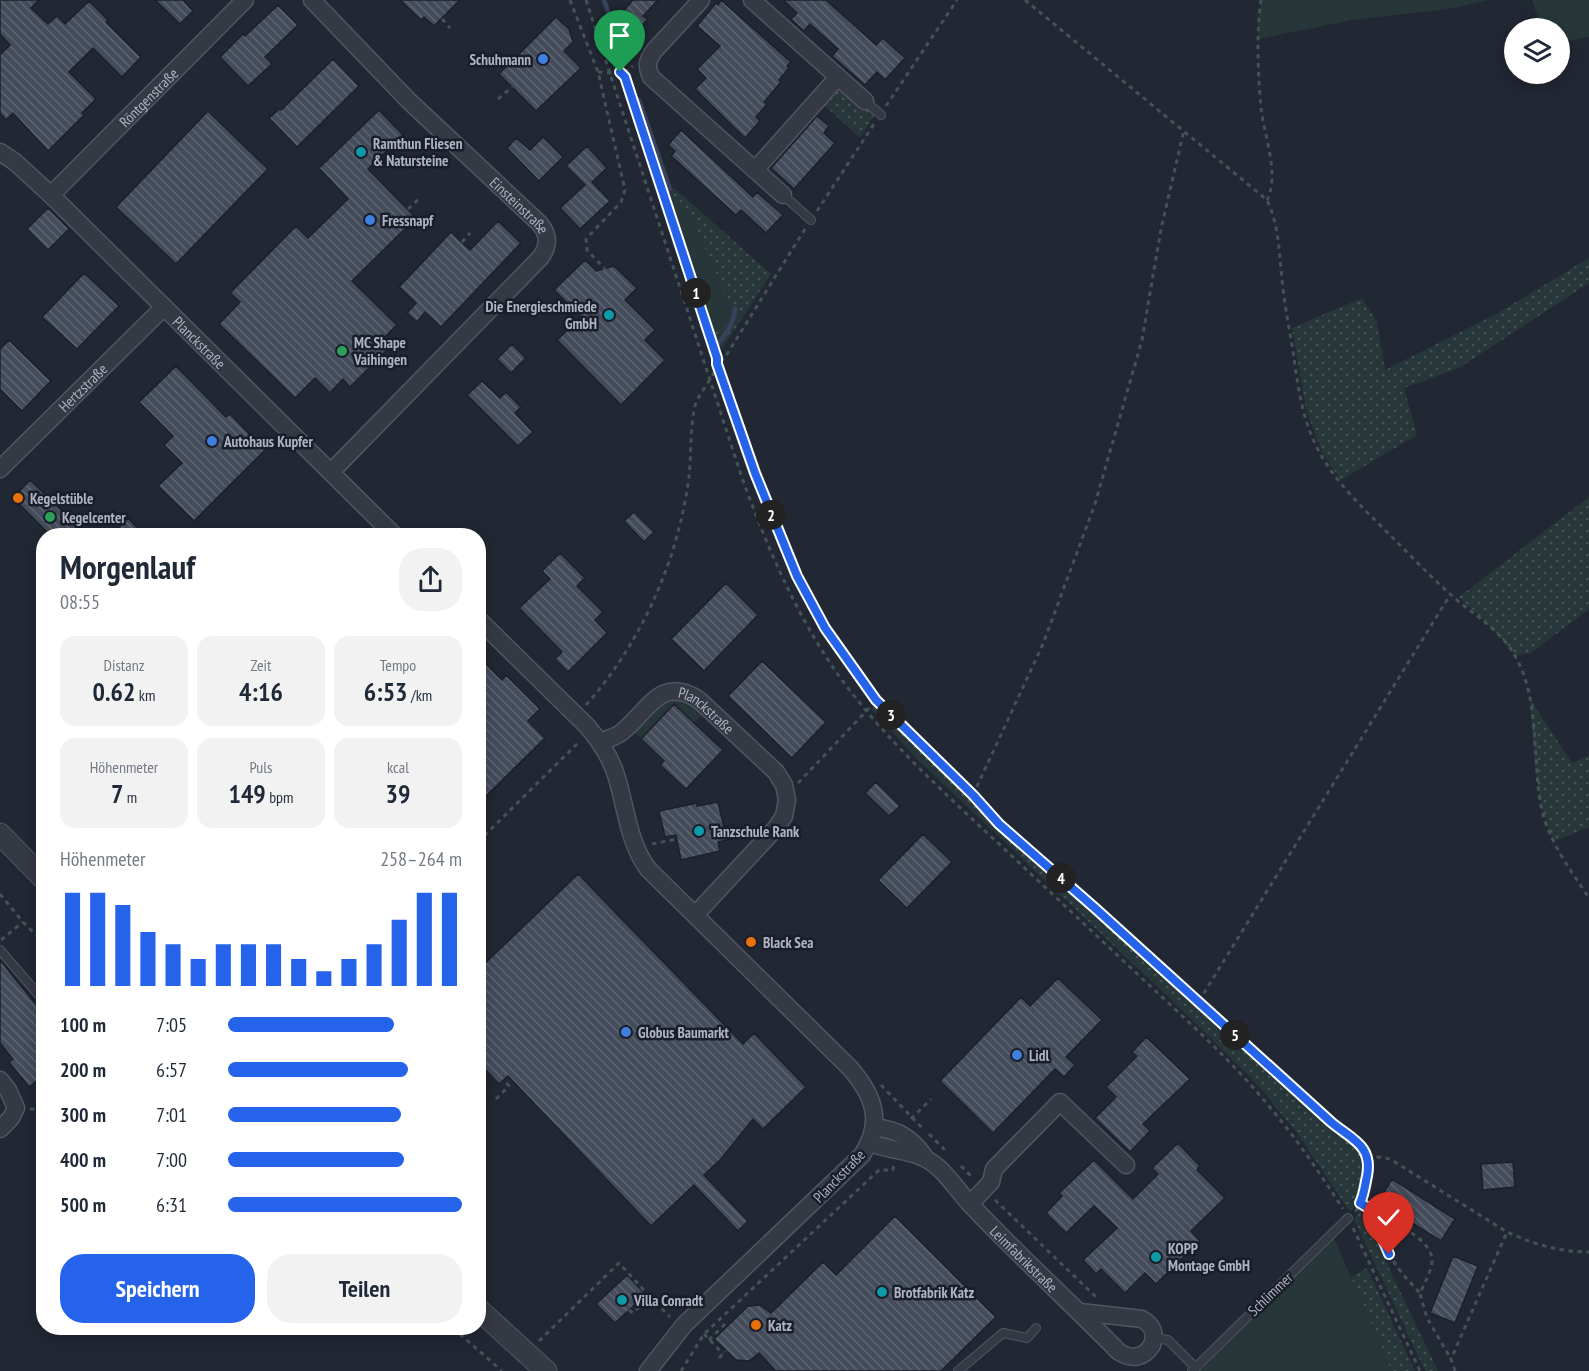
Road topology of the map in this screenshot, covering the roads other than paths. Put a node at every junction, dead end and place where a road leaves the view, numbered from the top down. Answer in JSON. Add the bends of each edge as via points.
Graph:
{"nodes":[{"id":1,"x":245,"y":0,"type":"edge"},
{"id":2,"x":312,"y":0,"type":"edge"},
{"id":3,"x":701,"y":0,"type":"edge"},
{"id":4,"x":752,"y":0,"type":"edge"},
{"id":5,"x":838,"y":77,"type":"junction"},
{"id":6,"x":865,"y":101,"type":"joint"},
{"id":7,"x":881,"y":115,"type":"road end"},
{"id":8,"x":0,"y":152,"type":"edge"},
{"id":9,"x":755,"y":170,"type":"junction"},
{"id":10,"x":51,"y":195,"type":"junction"},
{"id":11,"x":783,"y":195,"type":"joint"},
{"id":12,"x":811,"y":220,"type":"road end"},
{"id":13,"x":164,"y":307,"type":"junction"},
{"id":14,"x":0,"y":469,"type":"edge"},
{"id":15,"x":331,"y":471,"type":"junction"},
{"id":16,"x":387,"y":528,"type":"edge"},
{"id":17,"x":486,"y":627,"type":"edge"},
{"id":18,"x":600,"y":742,"type":"junction"},
{"id":19,"x":0,"y":834,"type":"edge"},
{"id":20,"x":36,"y":871,"type":"edge"},
{"id":21,"x":695,"y":915,"type":"junction"},
{"id":22,"x":0,"y":950,"type":"edge"},
{"id":23,"x":36,"y":992,"type":"edge"},
{"id":24,"x":0,"y":1080,"type":"edge"},
{"id":25,"x":0,"y":1129,"type":"edge"},
{"id":26,"x":872,"y":1134,"type":"junction"},
{"id":27,"x":1126,"y":1165,"type":"dead end"},
{"id":28,"x":970,"y":1204,"type":"junction"},
{"id":29,"x":1348,"y":1218,"type":"road end"},
{"id":30,"x":1080,"y":1312,"type":"junction"},
{"id":31,"x":486,"y":1316,"type":"edge"},
{"id":32,"x":1036,"y":1328,"type":"dead end"},
{"id":33,"x":1154,"y":1338,"type":"junction"},
{"id":34,"x":1194,"y":1369,"type":"edge"},
{"id":35,"x":546,"y":1371,"type":"edge"},
{"id":36,"x":648,"y":1371,"type":"edge"},
{"id":37,"x":958,"y":1371,"type":"edge"}],
"edges":[{"from":1,"to":10,"type":"street","name":"Röntgenstraße"},
{"from":2,"to":15,"type":"street","name":"Einsteinstraße","via":[[409,102],[545,229],[547,239],[541,257]]},
{"from":3,"to":9,"type":"street","via":[[654,51],[647,68],[651,77]]},
{"from":4,"to":5,"type":"street"},
{"from":5,"to":6,"type":"street"},
{"from":5,"to":9,"type":"street"},
{"from":6,"to":7,"type":"lane"},
{"from":8,"to":10,"type":"street","name":"Planckstraße"},
{"from":9,"to":11,"type":"street"},
{"from":10,"to":13,"type":"street","name":"Planckstraße"},
{"from":11,"to":12,"type":"lane"},
{"from":13,"to":14,"type":"street","name":"Hertzstraße"},
{"from":13,"to":15,"type":"street","name":"Planckstraße"},
{"from":15,"to":16,"type":"street","name":"Planckstraße"},
{"from":17,"to":18,"type":"street"},
{"from":18,"to":21,"type":"street","via":[[616,773],[638,854]]},
{"from":18,"to":21,"type":"street","name":"Planckstraße","via":[[622,732],[654,699],[664,693],[683,692],[699,700],[781,778],[787,800],[781,823]]},
{"from":19,"to":20,"type":"street"},
{"from":21,"to":26,"type":"street","via":[[856,1075],[871,1100]]},
{"from":22,"to":23,"type":"lane"},
{"from":24,"to":25,"type":"street","via":[[16,1108]]},
{"from":26,"to":28,"type":"street","name":"Leimfabrikstraße","via":[[892,1129],[898,1141],[937,1167]]},
{"from":26,"to":36,"type":"street","name":"Planckstraße","via":[[862,1155],[684,1325]]},
{"from":27,"to":28,"type":"street","via":[[1060,1102],[994,1170],[991,1182]]},
{"from":28,"to":30,"type":"street","name":"Leimfabrikstraße"},
{"from":29,"to":34,"type":"lane","name":"Schlimmer"},
{"from":30,"to":33,"type":"street","via":[[1142,1319],[1151,1326]]},
{"from":30,"to":33,"type":"street","name":"Leimfabrikstraße","via":[[1126,1356],[1145,1354]]},
{"from":31,"to":35,"type":"street"},
{"from":32,"to":37,"type":"lane","via":[[1027,1338],[1003,1333]]},
{"from":33,"to":34,"type":"lane","via":[[1168,1340]]}]}
